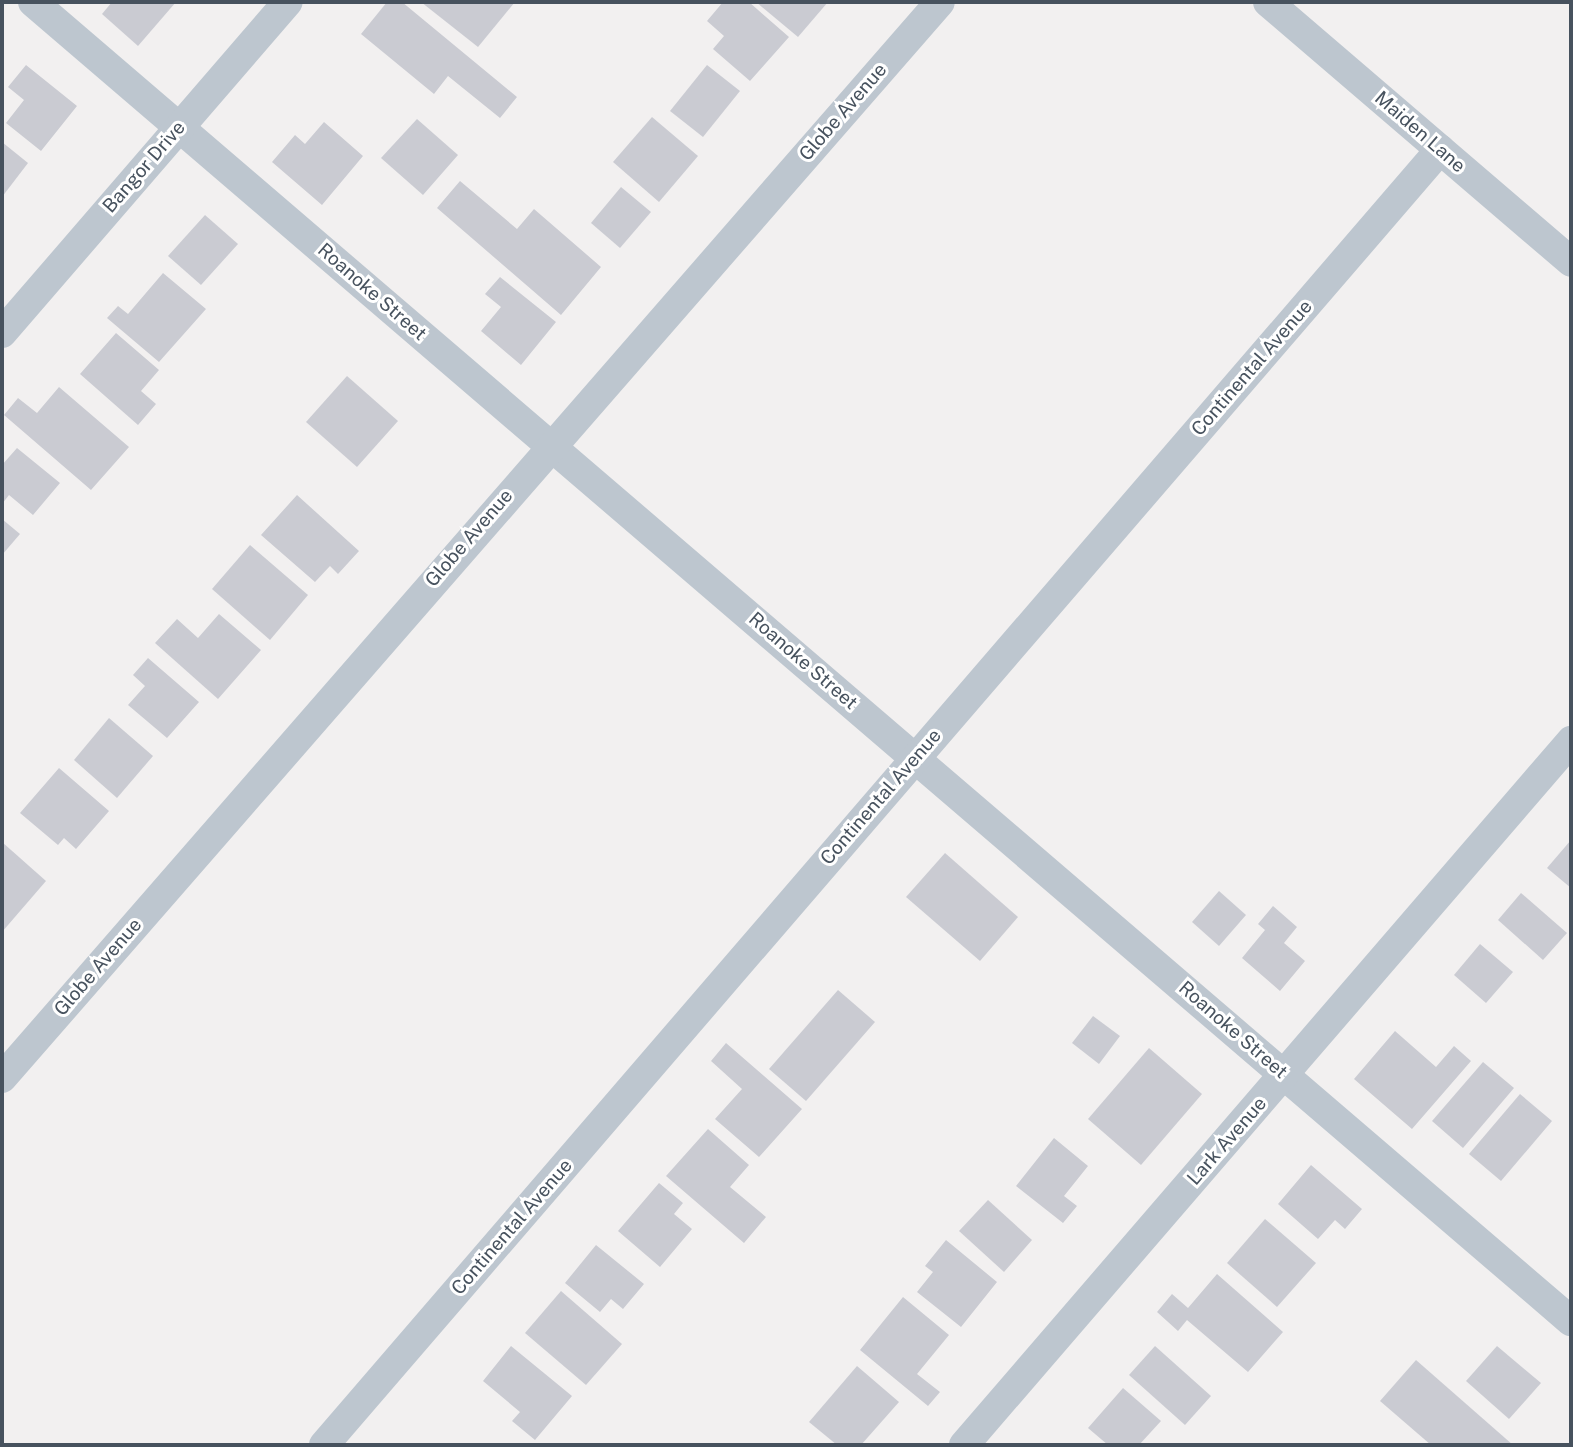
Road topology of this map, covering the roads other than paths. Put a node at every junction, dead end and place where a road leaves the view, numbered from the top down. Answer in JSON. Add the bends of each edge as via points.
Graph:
{"nodes":[{"id":1,"x":33,"y":2,"type":"edge"},
{"id":2,"x":288,"y":2,"type":"edge"},
{"id":3,"x":940,"y":2,"type":"edge"},
{"id":4,"x":1268,"y":2,"type":"edge"},
{"id":5,"x":179,"y":127,"type":"junction"},
{"id":6,"x":1440,"y":150,"type":"junction"},
{"id":7,"x":1571,"y":262,"type":"edge"},
{"id":8,"x":2,"y":333,"type":"edge"},
{"id":9,"x":550,"y":445,"type":"junction"},
{"id":10,"x":1571,"y":741,"type":"edge"},
{"id":11,"x":915,"y":757,"type":"junction"},
{"id":12,"x":1284,"y":1074,"type":"junction"},
{"id":13,"x":2,"y":1078,"type":"edge"},
{"id":14,"x":1571,"y":1321,"type":"edge"},
{"id":15,"x":324,"y":1445,"type":"edge"},
{"id":16,"x":964,"y":1445,"type":"edge"}],
"edges":[{"from":1,"to":5,"type":"street","name":"Roanoke Street"},
{"from":2,"to":5,"type":"street","name":"Bangor Drive"},
{"from":3,"to":9,"type":"street","name":"Globe Avenue"},
{"from":4,"to":6,"type":"street","name":"Maiden Lane"},
{"from":5,"to":8,"type":"street","name":"Bangor Drive"},
{"from":5,"to":9,"type":"street","name":"Roanoke Street"},
{"from":6,"to":7,"type":"street","name":"Maiden Lane"},
{"from":6,"to":11,"type":"street","name":"Continental Avenue"},
{"from":9,"to":11,"type":"street","name":"Roanoke Street"},
{"from":9,"to":13,"type":"street","name":"Globe Avenue"},
{"from":10,"to":12,"type":"street","name":"Lark Avenue"},
{"from":11,"to":12,"type":"street","name":"Roanoke Street"},
{"from":11,"to":15,"type":"street","name":"Continental Avenue"},
{"from":12,"to":14,"type":"street","name":"Roanoke Street"},
{"from":12,"to":16,"type":"street","name":"Lark Avenue"}]}
